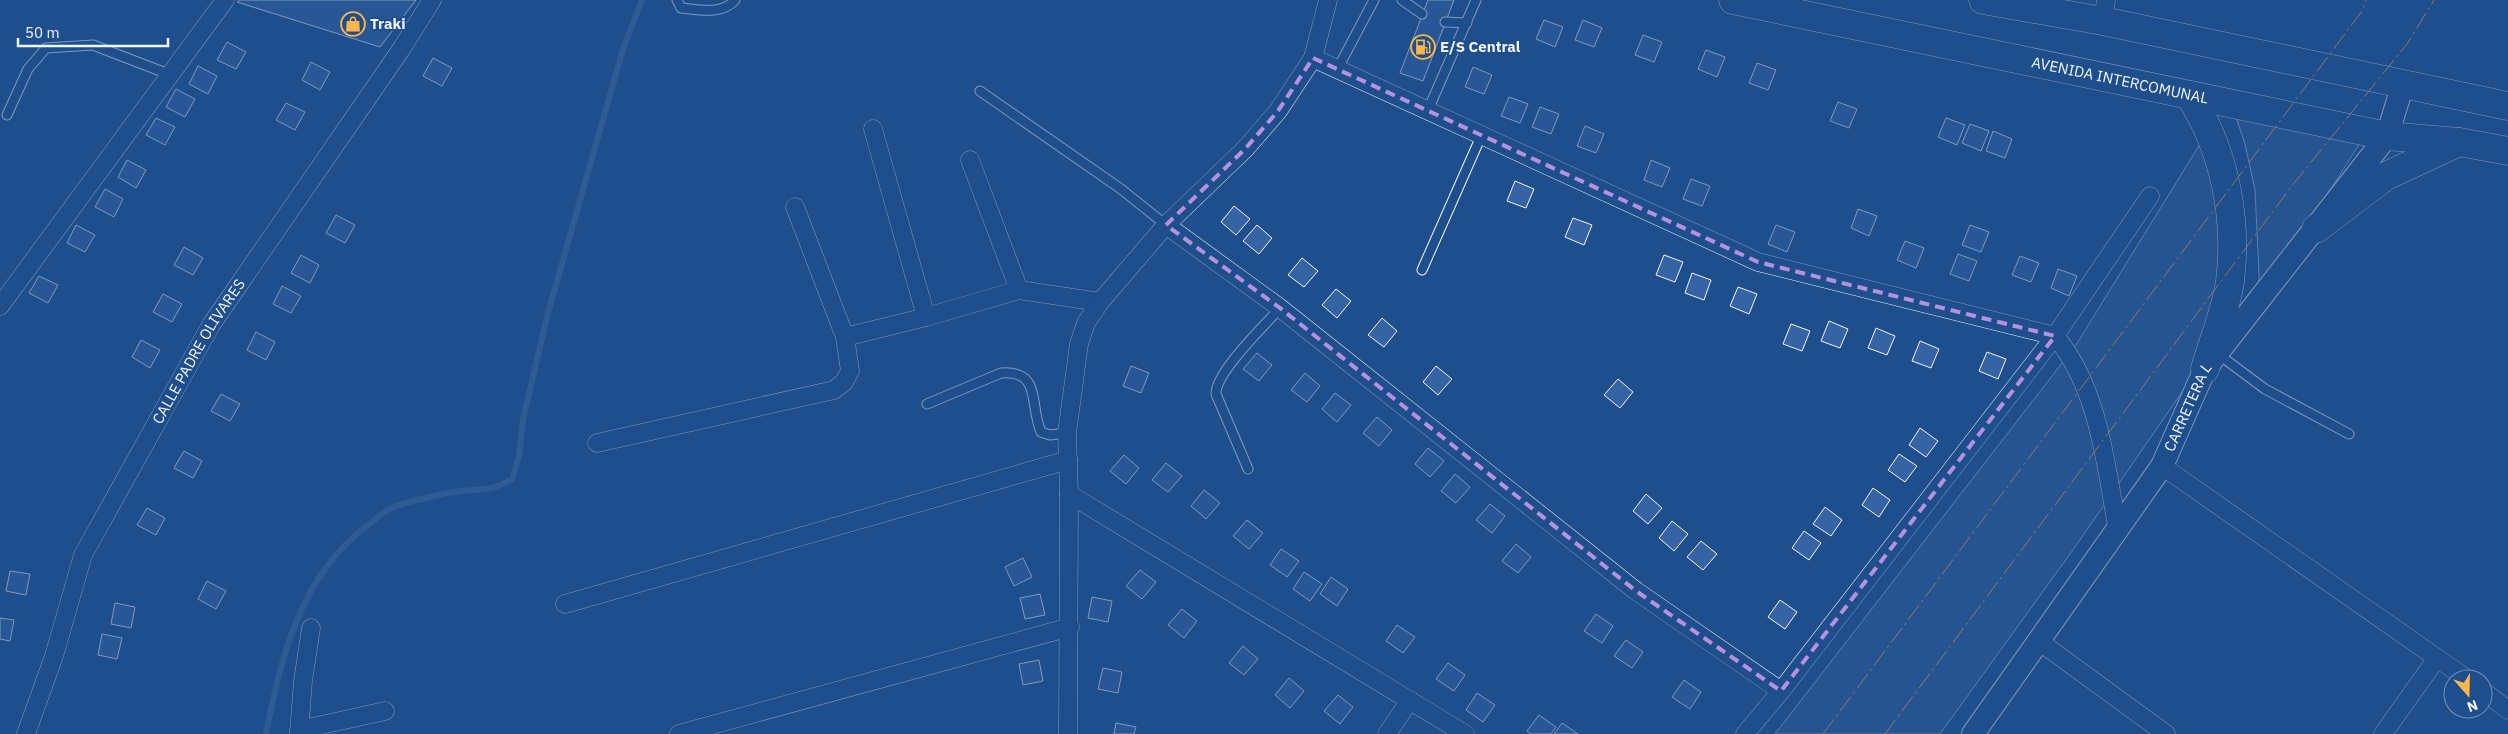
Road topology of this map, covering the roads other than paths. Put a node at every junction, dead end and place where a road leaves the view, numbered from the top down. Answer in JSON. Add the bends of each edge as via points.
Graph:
{"nodes":[{"id":1,"x":224,"y":0,"type":"edge"},
{"id":2,"x":432,"y":0,"type":"edge"},
{"id":3,"x":677,"y":0,"type":"edge"},
{"id":4,"x":735,"y":0,"type":"edge"},
{"id":5,"x":1328,"y":0,"type":"edge"},
{"id":6,"x":1374,"y":0,"type":"edge"},
{"id":7,"x":1402,"y":0,"type":"edge"},
{"id":8,"x":1476,"y":0,"type":"edge"},
{"id":9,"x":1733,"y":0,"type":"edge"},
{"id":10,"x":1983,"y":0,"type":"edge"},
{"id":11,"x":2105,"y":10,"type":"edge"},
{"id":12,"x":1422,"y":14,"type":"dead end"},
{"id":13,"x":1446,"y":22,"type":"dead end"},
{"id":14,"x":1467,"y":23,"type":"junction"},
{"id":15,"x":1313,"y":58,"type":"junction"},
{"id":16,"x":1338,"y":68,"type":"junction"},
{"id":17,"x":171,"y":75,"type":"junction"},
{"id":18,"x":2403,"y":84,"type":"junction"},
{"id":19,"x":980,"y":91,"type":"dead end"},
{"id":20,"x":2190,"y":95,"type":"junction"},
{"id":21,"x":2508,"y":106,"type":"edge"},
{"id":22,"x":1428,"y":110,"type":"junction"},
{"id":23,"x":7,"y":115,"type":"dead end"},
{"id":24,"x":873,"y":129,"type":"dead end"},
{"id":25,"x":1482,"y":134,"type":"junction"},
{"id":26,"x":2387,"y":136,"type":"junction"},
{"id":27,"x":2459,"y":142,"type":"junction"},
{"id":28,"x":2508,"y":151,"type":"edge"},
{"id":29,"x":970,"y":160,"type":"dead end"},
{"id":30,"x":2150,"y":196,"type":"dead end"},
{"id":31,"x":795,"y":207,"type":"dead end"},
{"id":32,"x":1166,"y":225,"type":"junction"},
{"id":33,"x":2316,"y":229,"type":"junction"},
{"id":34,"x":1422,"y":270,"type":"dead end"},
{"id":35,"x":1019,"y":290,"type":"junction"},
{"id":36,"x":1100,"y":302,"type":"junction"},
{"id":37,"x":0,"y":306,"type":"edge"},
{"id":38,"x":1280,"y":308,"type":"junction"},
{"id":39,"x":926,"y":317,"type":"junction"},
{"id":40,"x":2055,"y":336,"type":"junction"},
{"id":41,"x":845,"y":337,"type":"junction"},
{"id":42,"x":2211,"y":361,"type":"junction"},
{"id":43,"x":927,"y":404,"type":"dead end"},
{"id":44,"x":1067,"y":433,"type":"junction"},
{"id":45,"x":2349,"y":434,"type":"dead end"},
{"id":46,"x":597,"y":442,"type":"dead end"},
{"id":47,"x":1068,"y":460,"type":"junction"},
{"id":48,"x":2162,"y":466,"type":"junction"},
{"id":49,"x":1248,"y":468,"type":"dead end"},
{"id":50,"x":1069,"y":494,"type":"junction"},
{"id":51,"x":2118,"y":532,"type":"junction"},
{"id":52,"x":565,"y":604,"type":"dead end"},
{"id":53,"x":1070,"y":627,"type":"junction"},
{"id":54,"x":311,"y":628,"type":"dead end"},
{"id":55,"x":2040,"y":642,"type":"junction"},
{"id":56,"x":2437,"y":658,"type":"junction"},
{"id":57,"x":2453,"y":669,"type":"edge"},
{"id":58,"x":1781,"y":691,"type":"junction"},
{"id":59,"x":2493,"y":699,"type":"edge"},
{"id":60,"x":1410,"y":700,"type":"junction"},
{"id":61,"x":2508,"y":710,"type":"edge"},
{"id":62,"x":385,"y":711,"type":"dead end"},
{"id":63,"x":299,"y":732,"type":"edge"},
{"id":64,"x":26,"y":734,"type":"edge"},
{"id":65,"x":678,"y":734,"type":"edge"},
{"id":66,"x":1068,"y":734,"type":"edge"},
{"id":67,"x":1387,"y":734,"type":"edge"},
{"id":68,"x":1465,"y":734,"type":"edge"},
{"id":69,"x":1745,"y":734,"type":"edge"},
{"id":70,"x":1973,"y":734,"type":"edge"},
{"id":71,"x":2166,"y":734,"type":"edge"},
{"id":72,"x":2384,"y":734,"type":"edge"}],
"edges":[{"from":1,"to":17,"type":"street"},
{"from":2,"to":64,"type":"street","name":"CALLE PADRE OLIVARES","via":[[211,325],[83,555],[54,656]]},
{"from":3,"to":4,"type":"lane","via":[[681,8],[714,11],[730,6]]},
{"from":5,"to":15,"type":"street"},
{"from":6,"to":16,"type":"lane"},
{"from":7,"to":12,"type":"lane"},
{"from":8,"to":14,"type":"lane"},
{"from":9,"to":20,"type":"main road","name":"AVENIDA INTERCOMUNAL"},
{"from":10,"to":11,"type":"main road"},
{"from":11,"to":18,"type":"main road"},
{"from":13,"to":14,"type":"lane"},
{"from":14,"to":22,"type":"lane"},
{"from":15,"to":16,"type":"street"},
{"from":15,"to":32,"type":"street","via":[[1278,111],[1245,149]]},
{"from":16,"to":22,"type":"street"},
{"from":17,"to":23,"type":"lane","via":[[93,45],[46,48],[28,69]]},
{"from":17,"to":37,"type":"street"},
{"from":18,"to":21,"type":"main road"},
{"from":18,"to":26,"type":"street","name":"CARRETERA L"},
{"from":19,"to":32,"type":"lane","via":[[1121,189]]},
{"from":20,"to":26,"type":"main road","name":"AVENIDA INTERCOMUNAL"},
{"from":20,"to":42,"type":"main road","via":[[2217,148],[2231,224],[2230,281]]},
{"from":22,"to":25,"type":"street"},
{"from":24,"to":39,"type":"street"},
{"from":25,"to":34,"type":"lane"},
{"from":25,"to":40,"type":"street","via":[[1758,262]]},
{"from":26,"to":27,"type":"main road","name":"AVENIDA INTERCOMUNAL"},
{"from":26,"to":33,"type":"street","name":"CARRETERA L"},
{"from":27,"to":28,"type":"main road","name":"AVENIDA INTERCOMUNAL"},
{"from":27,"to":33,"type":"main road","via":[[2386,176]]},
{"from":29,"to":35,"type":"street"},
{"from":30,"to":40,"type":"street"},
{"from":31,"to":41,"type":"street"},
{"from":32,"to":36,"type":"street"},
{"from":32,"to":38,"type":"street"},
{"from":33,"to":42,"type":"street","name":"CARRETERA L"},
{"from":35,"to":36,"type":"street"},
{"from":35,"to":39,"type":"street"},
{"from":36,"to":44,"type":"street","via":[[1086,323],[1079,344]]},
{"from":38,"to":49,"type":"lane","via":[[1226,371],[1216,388]]},
{"from":38,"to":58,"type":"street","via":[[1636,591]]},
{"from":39,"to":41,"type":"street"},
{"from":40,"to":51,"type":"street","via":[[2074,360],[2095,416]]},
{"from":40,"to":58,"type":"street"},
{"from":41,"to":46,"type":"street","via":[[850,371],[834,390]]},
{"from":42,"to":45,"type":"lane"},
{"from":42,"to":48,"type":"street","name":"CARRETERA L"},
{"from":43,"to":44,"type":"lane","via":[[1001,373],[1011,372],[1022,375],[1030,383],[1035,418],[1041,432],[1050,435]]},
{"from":44,"to":47,"type":"street"},
{"from":47,"to":50,"type":"street"},
{"from":47,"to":52,"type":"street"},
{"from":48,"to":51,"type":"street","name":"CARRETERA L"},
{"from":48,"to":56,"type":"street"},
{"from":50,"to":53,"type":"street"},
{"from":50,"to":60,"type":"street"},
{"from":51,"to":55,"type":"street","name":"CARRETERA L"},
{"from":53,"to":65,"type":"street"},
{"from":53,"to":66,"type":"street"},
{"from":54,"to":63,"type":"street"},
{"from":55,"to":70,"type":"street","name":"CARRETERA L"},
{"from":55,"to":71,"type":"street"},
{"from":56,"to":57,"type":"street"},
{"from":56,"to":72,"type":"street"},
{"from":58,"to":69,"type":"street"},
{"from":59,"to":61,"type":"street"},
{"from":60,"to":67,"type":"street"},
{"from":60,"to":68,"type":"street"},
{"from":62,"to":63,"type":"street"}]}
